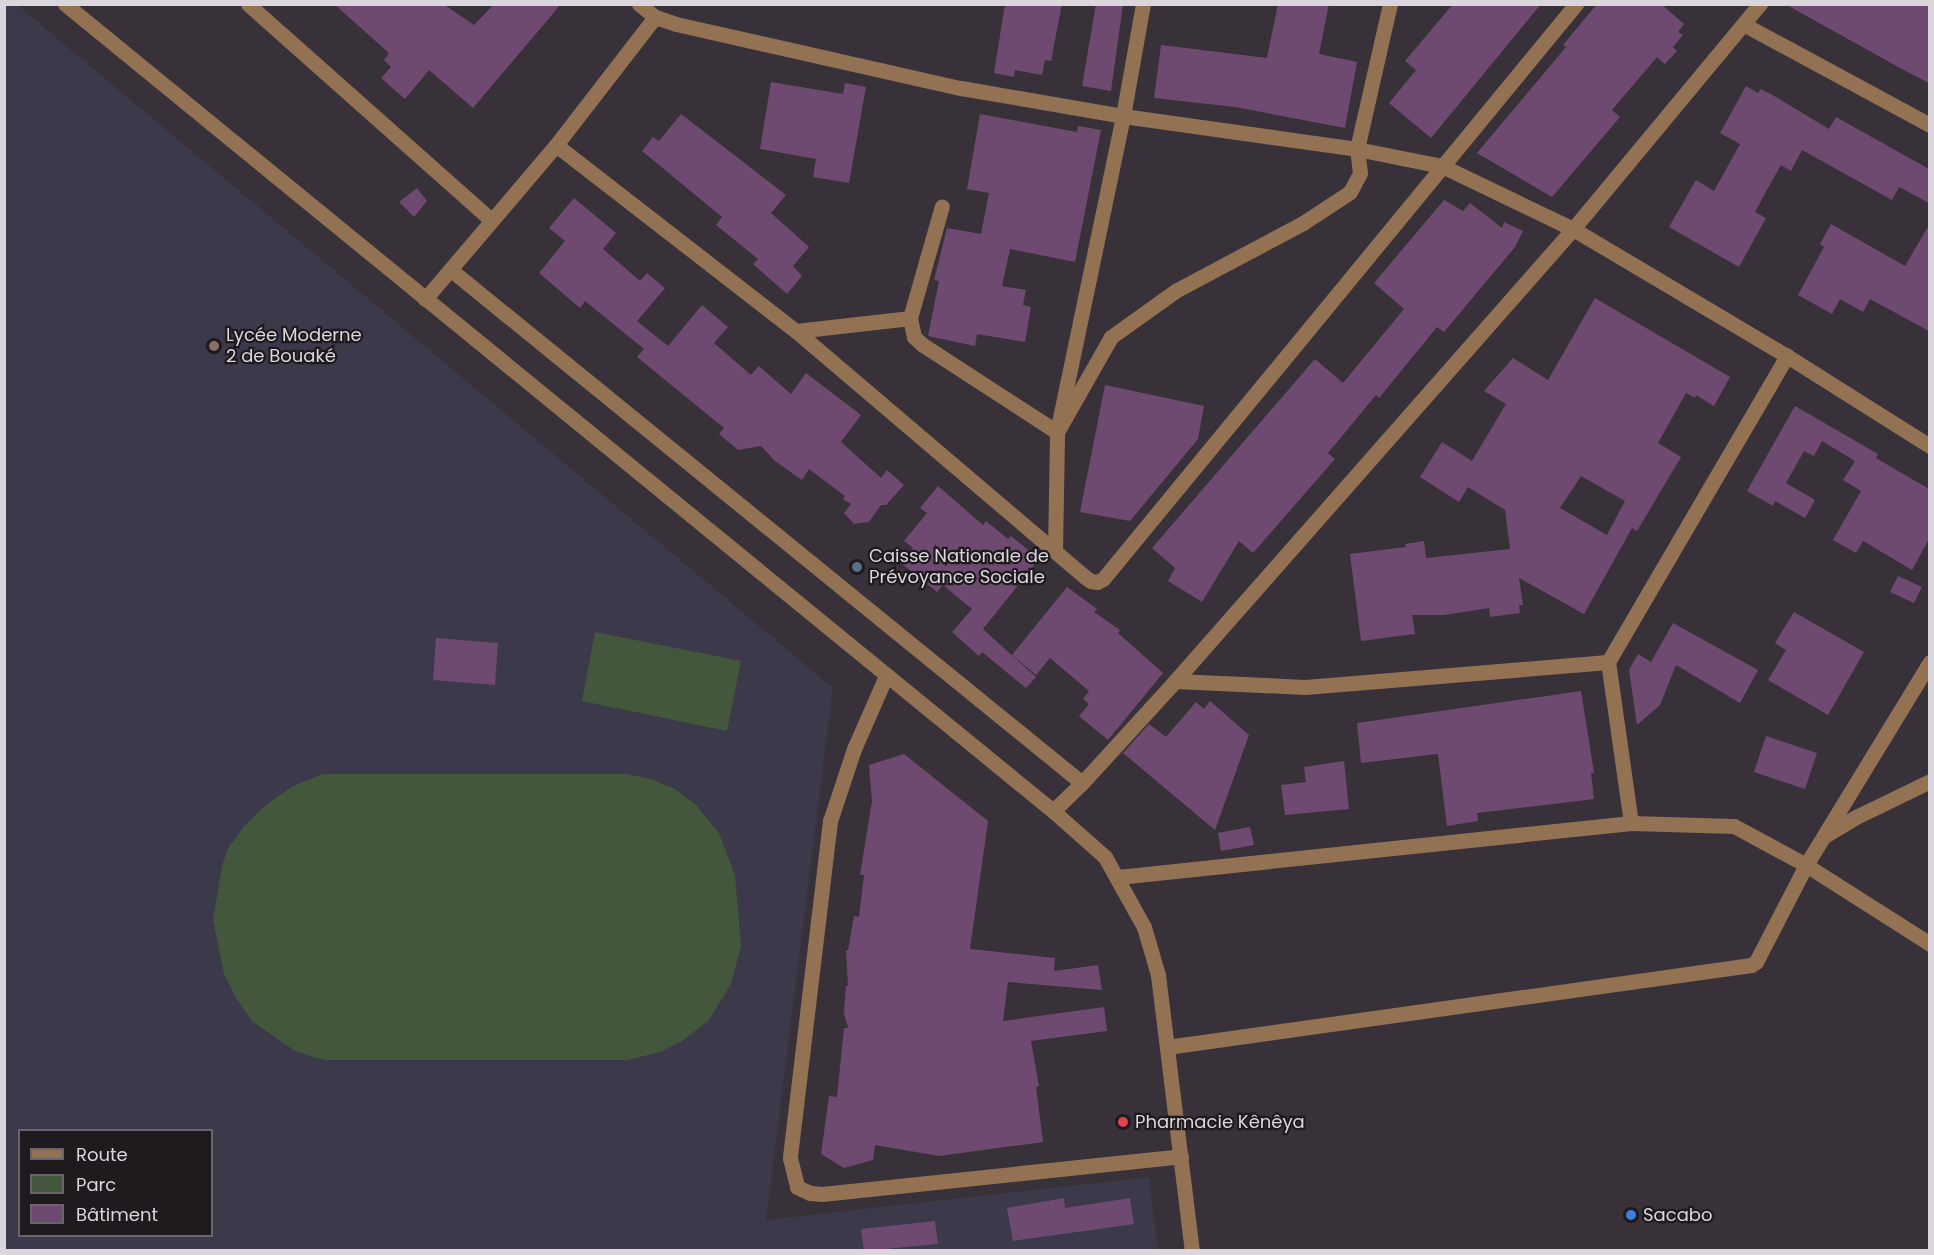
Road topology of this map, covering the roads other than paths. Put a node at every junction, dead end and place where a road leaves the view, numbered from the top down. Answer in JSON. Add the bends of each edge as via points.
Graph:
{"nodes":[{"id":1,"x":65,"y":4,"type":"edge"},
{"id":2,"x":248,"y":4,"type":"edge"},
{"id":3,"x":639,"y":4,"type":"edge"},
{"id":4,"x":1143,"y":4,"type":"edge"},
{"id":5,"x":1390,"y":4,"type":"edge"},
{"id":6,"x":1576,"y":4,"type":"edge"},
{"id":7,"x":1760,"y":4,"type":"edge"},
{"id":8,"x":655,"y":17,"type":"junction"},
{"id":9,"x":1745,"y":25,"type":"junction"},
{"id":10,"x":1123,"y":116,"type":"junction"},
{"id":11,"x":1929,"y":125,"type":"edge"},
{"id":12,"x":556,"y":145,"type":"junction"},
{"id":13,"x":1357,"y":149,"type":"junction"},
{"id":14,"x":1442,"y":166,"type":"junction"},
{"id":15,"x":942,"y":206,"type":"dead end"},
{"id":16,"x":491,"y":220,"type":"junction"},
{"id":17,"x":1573,"y":229,"type":"junction"},
{"id":18,"x":451,"y":270,"type":"junction"},
{"id":19,"x":424,"y":298,"type":"junction"},
{"id":20,"x":910,"y":318,"type":"junction"},
{"id":21,"x":796,"y":331,"type":"junction"},
{"id":22,"x":1787,"y":357,"type":"junction"},
{"id":23,"x":1057,"y":432,"type":"junction"},
{"id":24,"x":1929,"y":446,"type":"edge"},
{"id":25,"x":1055,"y":551,"type":"junction"},
{"id":26,"x":1608,"y":662,"type":"junction"},
{"id":27,"x":1929,"y":662,"type":"edge"},
{"id":28,"x":886,"y":676,"type":"junction"},
{"id":29,"x":1175,"y":681,"type":"junction"},
{"id":30,"x":1929,"y":781,"type":"edge"},
{"id":31,"x":1082,"y":783,"type":"junction"},
{"id":32,"x":1053,"y":811,"type":"junction"},
{"id":33,"x":1631,"y":823,"type":"junction"},
{"id":34,"x":1823,"y":837,"type":"junction"},
{"id":35,"x":1806,"y":865,"type":"junction"},
{"id":36,"x":1118,"y":878,"type":"junction"},
{"id":37,"x":1929,"y":944,"type":"edge"},
{"id":38,"x":1167,"y":1047,"type":"junction"},
{"id":39,"x":1181,"y":1156,"type":"junction"},
{"id":40,"x":1192,"y":1251,"type":"edge"}],
"edges":[{"from":1,"to":19,"type":"street"},
{"from":2,"to":16,"type":"street"},
{"from":3,"to":8,"type":"street"},
{"from":4,"to":10,"type":"street"},
{"from":5,"to":13,"type":"street"},
{"from":6,"to":14,"type":"street"},
{"from":7,"to":9,"type":"street"},
{"from":8,"to":10,"type":"street","via":[[961,88]]},
{"from":8,"to":12,"type":"street"},
{"from":9,"to":11,"type":"street"},
{"from":9,"to":17,"type":"street"},
{"from":10,"to":13,"type":"street"},
{"from":10,"to":23,"type":"street"},
{"from":12,"to":16,"type":"street"},
{"from":12,"to":21,"type":"street"},
{"from":13,"to":14,"type":"street"},
{"from":13,"to":23,"type":"street","via":[[1360,173],[1350,192],[1304,223],[1177,290],[1111,337]]},
{"from":14,"to":17,"type":"street"},
{"from":14,"to":25,"type":"street","via":[[1103,579],[1091,581]]},
{"from":15,"to":20,"type":"street"},
{"from":16,"to":18,"type":"street"},
{"from":17,"to":22,"type":"street"},
{"from":17,"to":29,"type":"street"},
{"from":18,"to":19,"type":"street"},
{"from":18,"to":31,"type":"street"},
{"from":19,"to":28,"type":"street"},
{"from":20,"to":21,"type":"street"},
{"from":20,"to":23,"type":"street","via":[[914,336],[923,345]]},
{"from":21,"to":25,"type":"street"},
{"from":22,"to":24,"type":"street"},
{"from":22,"to":26,"type":"street"},
{"from":23,"to":25,"type":"street"},
{"from":26,"to":29,"type":"street","via":[[1305,687]]},
{"from":26,"to":33,"type":"street"},
{"from":27,"to":34,"type":"street"},
{"from":28,"to":32,"type":"street"},
{"from":28,"to":39,"type":"street","via":[[854,749],[830,821],[790,1158],[797,1187],[822,1194]]},
{"from":29,"to":31,"type":"street"},
{"from":30,"to":34,"type":"street"},
{"from":31,"to":32,"type":"street"},
{"from":32,"to":36,"type":"street","via":[[1105,857]]},
{"from":33,"to":35,"type":"street","via":[[1734,826]]},
{"from":33,"to":36,"type":"street"},
{"from":34,"to":35,"type":"street"},
{"from":35,"to":37,"type":"street"},
{"from":35,"to":38,"type":"street","via":[[1751,965]]},
{"from":36,"to":38,"type":"street","via":[[1144,927],[1158,975]]},
{"from":38,"to":39,"type":"street"},
{"from":39,"to":40,"type":"street"}]}
